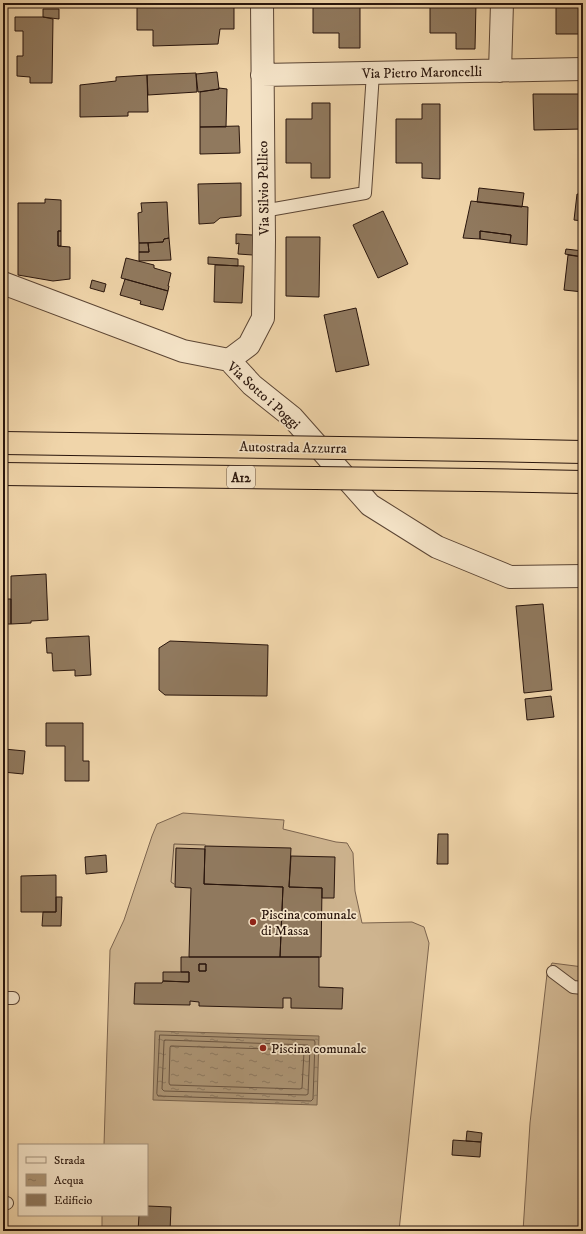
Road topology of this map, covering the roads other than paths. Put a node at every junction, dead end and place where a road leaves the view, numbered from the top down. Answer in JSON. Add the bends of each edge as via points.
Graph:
{"nodes":[{"id":1,"x":262,"y":3,"type":"edge"},
{"id":2,"x":502,"y":3,"type":"edge"},
{"id":3,"x":583,"y":69,"type":"edge"},
{"id":4,"x":500,"y":71,"type":"junction"},
{"id":5,"x":373,"y":73,"type":"junction"},
{"id":6,"x":262,"y":75,"type":"junction"},
{"id":7,"x":263,"y":211,"type":"junction"},
{"id":8,"x":3,"y":283,"type":"edge"},
{"id":9,"x":229,"y":360,"type":"junction"},
{"id":10,"x":3,"y":443,"type":"edge"},
{"id":11,"x":583,"y":452,"type":"edge"},
{"id":12,"x":3,"y":474,"type":"edge"},
{"id":13,"x":583,"y":482,"type":"edge"},
{"id":14,"x":583,"y":576,"type":"edge"},
{"id":15,"x":552,"y":972,"type":"dead end"},
{"id":16,"x":583,"y":988,"type":"edge"}],
"edges":[{"from":1,"to":6,"type":"street","name":"Via Silvio Pellico"},
{"from":2,"to":4,"type":"street"},
{"from":3,"to":4,"type":"street","name":"Via Pietro Maroncelli"},
{"from":4,"to":5,"type":"street","name":"Via Pietro Maroncelli"},
{"from":5,"to":6,"type":"street","name":"Via Pietro Maroncelli"},
{"from":5,"to":7,"type":"lane","via":[[365,192]]},
{"from":6,"to":7,"type":"street","name":"Via Silvio Pellico"},
{"from":7,"to":9,"type":"street","name":"Via Silvio Pellico","via":[[263,318],[249,345]]},
{"from":8,"to":9,"type":"street","name":"Via Sotto i Poggi","via":[[183,351]]},
{"from":9,"to":14,"type":"street","name":"Via Sotto i Poggi","via":[[252,385],[292,417],[370,505],[437,547],[510,577]]},
{"from":10,"to":11,"type":"highway","name":"Autostrada Azzurra","number":"A12","bridge":true},
{"from":12,"to":13,"type":"highway","number":"A12","bridge":true},
{"from":15,"to":16,"type":"lane","via":[[573,987]]}]}
